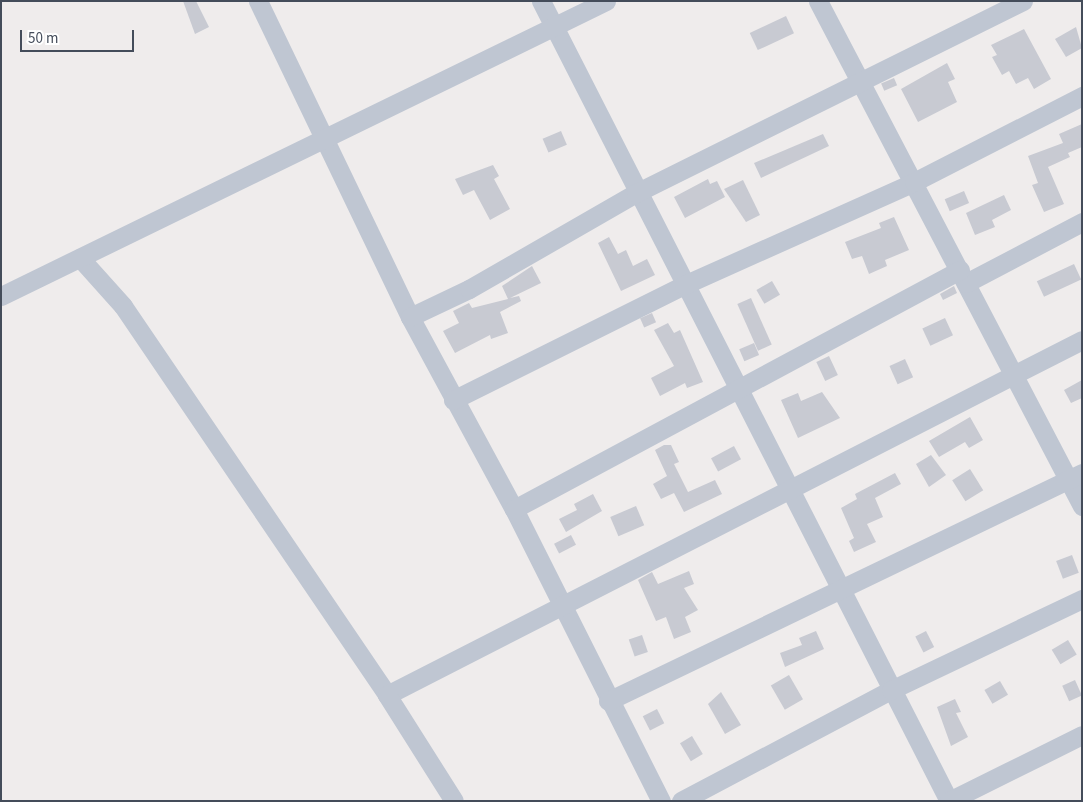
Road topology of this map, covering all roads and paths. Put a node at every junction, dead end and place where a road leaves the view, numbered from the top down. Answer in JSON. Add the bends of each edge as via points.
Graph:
{"nodes":[{"id":1,"x":258,"y":1,"type":"edge"},
{"id":2,"x":541,"y":1,"type":"edge"},
{"id":3,"x":606,"y":1,"type":"edge"},
{"id":4,"x":818,"y":1,"type":"edge"},
{"id":5,"x":1023,"y":1,"type":"edge"},
{"id":6,"x":554,"y":28,"type":"junction"},
{"id":7,"x":860,"y":79,"type":"junction"},
{"id":8,"x":1082,"y":96,"type":"edge"},
{"id":9,"x":322,"y":139,"type":"junction"},
{"id":10,"x":914,"y":182,"type":"junction"},
{"id":11,"x":636,"y":193,"type":"junction"},
{"id":12,"x":1082,"y":222,"type":"edge"},
{"id":13,"x":80,"y":258,"type":"junction"},
{"id":14,"x":963,"y":277,"type":"junction"},
{"id":15,"x":684,"y":284,"type":"junction"},
{"id":16,"x":1,"y":296,"type":"edge"},
{"id":17,"x":410,"y":317,"type":"junction"},
{"id":18,"x":1082,"y":340,"type":"edge"},
{"id":19,"x":1013,"y":374,"type":"junction"},
{"id":20,"x":739,"y":388,"type":"junction"},
{"id":21,"x":453,"y":400,"type":"junction"},
{"id":22,"x":1075,"y":477,"type":"edge"},
{"id":23,"x":790,"y":488,"type":"junction"},
{"id":24,"x":1082,"y":506,"type":"edge"},
{"id":25,"x":514,"y":509,"type":"junction"},
{"id":26,"x":841,"y":589,"type":"junction"},
{"id":27,"x":1082,"y":599,"type":"edge"},
{"id":28,"x":560,"y":606,"type":"junction"},
{"id":29,"x":891,"y":690,"type":"junction"},
{"id":30,"x":388,"y":695,"type":"junction"},
{"id":31,"x":608,"y":701,"type":"junction"},
{"id":32,"x":1082,"y":736,"type":"edge"},
{"id":33,"x":454,"y":801,"type":"edge"},
{"id":34,"x":661,"y":801,"type":"edge"},
{"id":35,"x":681,"y":801,"type":"edge"},
{"id":36,"x":949,"y":801,"type":"edge"}],
"edges":[{"from":1,"to":9,"type":"street"},
{"from":2,"to":6,"type":"street"},
{"from":3,"to":6,"type":"street"},
{"from":4,"to":7,"type":"street"},
{"from":5,"to":7,"type":"street"},
{"from":6,"to":9,"type":"street"},
{"from":6,"to":11,"type":"street"},
{"from":7,"to":10,"type":"street"},
{"from":7,"to":11,"type":"street"},
{"from":8,"to":10,"type":"street"},
{"from":9,"to":13,"type":"street"},
{"from":9,"to":17,"type":"street"},
{"from":10,"to":14,"type":"street"},
{"from":10,"to":15,"type":"street"},
{"from":11,"to":15,"type":"street"},
{"from":11,"to":17,"type":"street","via":[[469,289]]},
{"from":12,"to":14,"type":"street"},
{"from":13,"to":16,"type":"street"},
{"from":13,"to":30,"type":"street","via":[[123,306]]},
{"from":14,"to":19,"type":"street"},
{"from":14,"to":20,"type":"street"},
{"from":15,"to":20,"type":"street"},
{"from":15,"to":21,"type":"street"},
{"from":17,"to":21,"type":"street"},
{"from":18,"to":19,"type":"street"},
{"from":19,"to":22,"type":"street"},
{"from":19,"to":23,"type":"street"},
{"from":20,"to":23,"type":"street"},
{"from":20,"to":25,"type":"street"},
{"from":21,"to":25,"type":"street"},
{"from":22,"to":24,"type":"street"},
{"from":22,"to":26,"type":"street"},
{"from":23,"to":26,"type":"street"},
{"from":23,"to":28,"type":"street"},
{"from":25,"to":28,"type":"street"},
{"from":26,"to":29,"type":"street"},
{"from":26,"to":31,"type":"street"},
{"from":27,"to":29,"type":"street"},
{"from":28,"to":30,"type":"street"},
{"from":28,"to":31,"type":"street"},
{"from":29,"to":35,"type":"street"},
{"from":29,"to":36,"type":"street"},
{"from":30,"to":33,"type":"street"},
{"from":31,"to":34,"type":"street"},
{"from":32,"to":36,"type":"street"}]}
